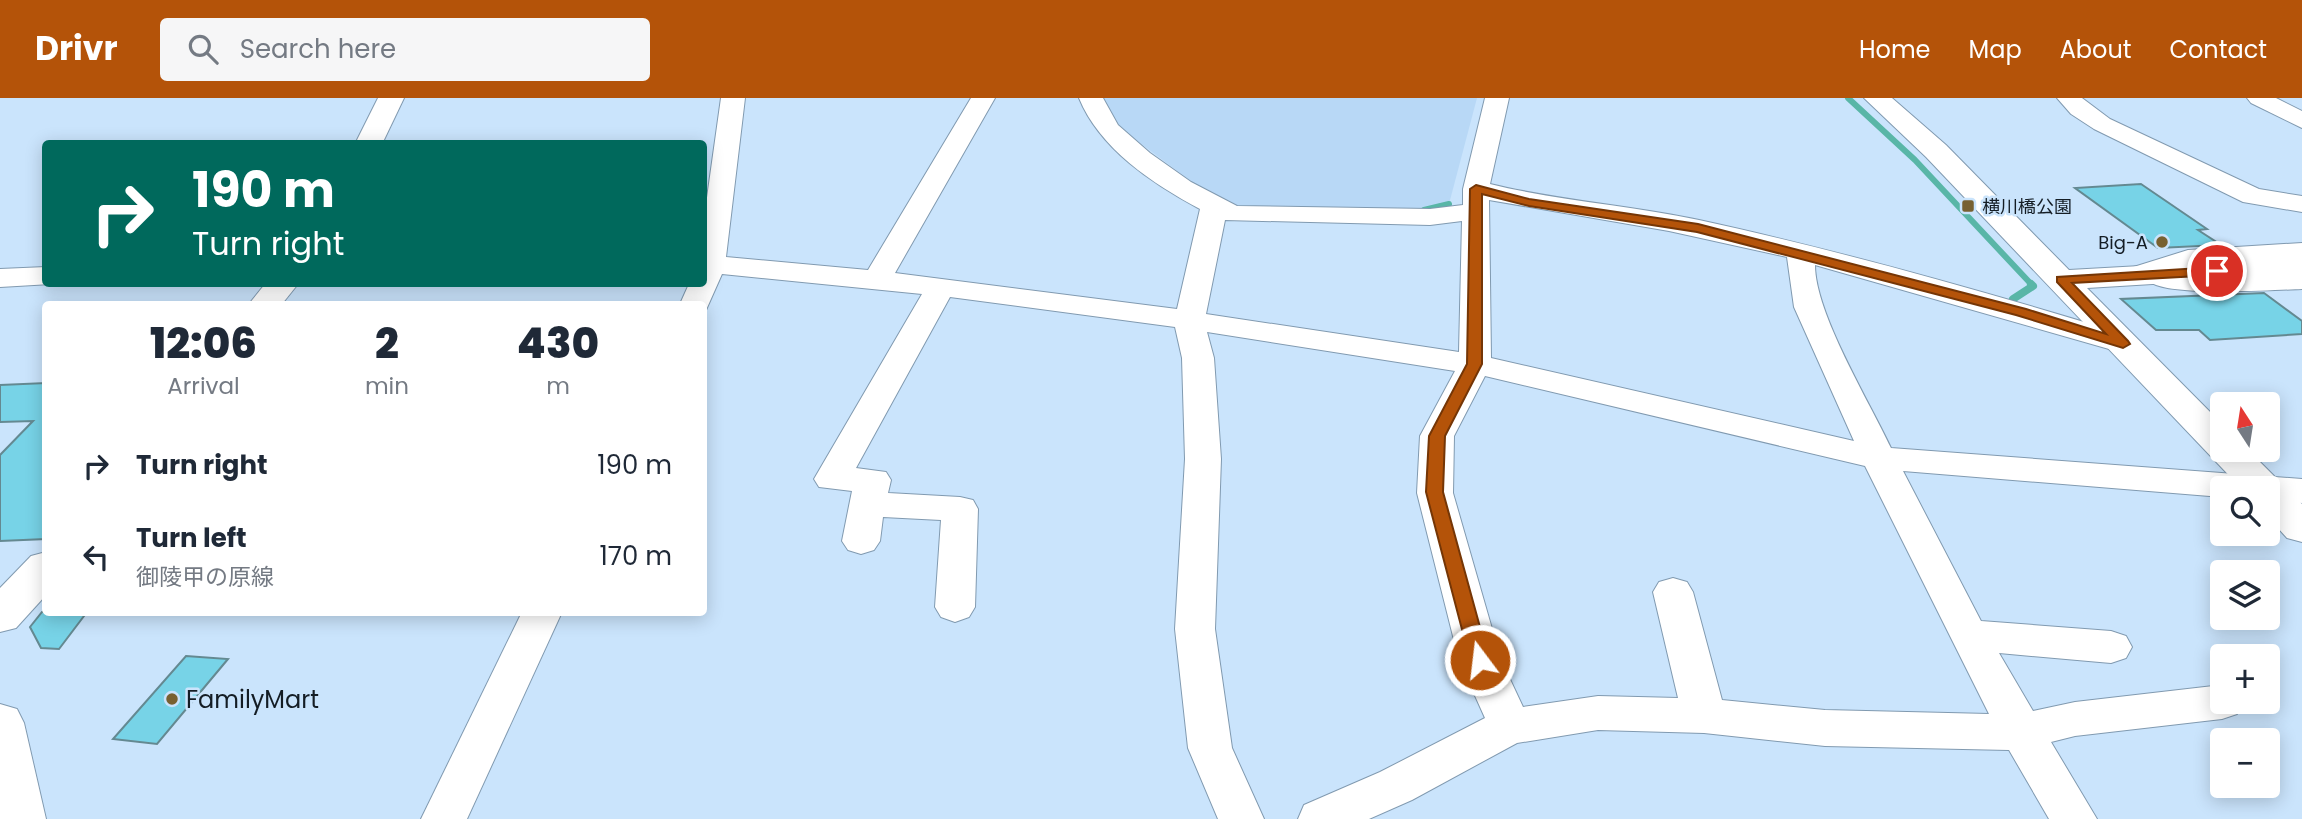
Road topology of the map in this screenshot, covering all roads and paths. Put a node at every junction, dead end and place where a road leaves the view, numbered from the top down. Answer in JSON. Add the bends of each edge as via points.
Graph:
{"nodes":[{"id":1,"x":391,"y":98,"type":"edge"},
{"id":2,"x":733,"y":98,"type":"edge"},
{"id":3,"x":983,"y":98,"type":"edge"},
{"id":4,"x":1091,"y":98,"type":"edge"},
{"id":5,"x":1497,"y":98,"type":"edge"},
{"id":6,"x":1877,"y":98,"type":"edge"},
{"id":7,"x":2068,"y":98,"type":"edge"},
{"id":8,"x":2259,"y":98,"type":"edge"},
{"id":9,"x":2302,"y":121,"type":"edge"},
{"id":10,"x":370,"y":140,"type":"edge"},
{"id":11,"x":1476,"y":200,"type":"junction"},
{"id":12,"x":2302,"y":204,"type":"edge"},
{"id":13,"x":1214,"y":208,"type":"junction"},
{"id":14,"x":2302,"y":251,"type":"edge"},
{"id":15,"x":1801,"y":253,"type":"junction"},
{"id":16,"x":707,"y":264,"type":"edge"},
{"id":17,"x":2302,"y":266,"type":"edge"},
{"id":18,"x":42,"y":276,"type":"edge"},
{"id":19,"x":2134,"y":276,"type":"junction"},
{"id":20,"x":0,"y":278,"type":"edge"},
{"id":21,"x":2062,"y":279,"type":"junction"},
{"id":22,"x":877,"y":280,"type":"junction"},
{"id":23,"x":2302,"y":280,"type":"edge"},
{"id":24,"x":279,"y":287,"type":"edge"},
{"id":25,"x":940,"y":288,"type":"junction"},
{"id":26,"x":268,"y":301,"type":"edge"},
{"id":27,"x":1189,"y":322,"type":"junction"},
{"id":28,"x":2123,"y":344,"type":"junction"},
{"id":29,"x":1475,"y":364,"type":"junction"},
{"id":30,"x":2210,"y":434,"type":"edge"},
{"id":31,"x":1878,"y":458,"type":"junction"},
{"id":32,"x":2238,"y":462,"type":"edge"},
{"id":33,"x":2251,"y":476,"type":"edge"},
{"id":34,"x":2210,"y":485,"type":"edge"},
{"id":35,"x":2280,"y":490,"type":"edge"},
{"id":36,"x":2302,"y":491,"type":"edge"},
{"id":37,"x":867,"y":504,"type":"junction"},
{"id":38,"x":2280,"y":505,"type":"edge"},
{"id":39,"x":2302,"y":528,"type":"edge"},
{"id":40,"x":860,"y":541,"type":"dead end"},
{"id":41,"x":42,"y":571,"type":"edge"},
{"id":42,"x":1673,"y":592,"type":"dead end"},
{"id":43,"x":953,"y":609,"type":"dead end"},
{"id":44,"x":0,"y":616,"type":"edge"},
{"id":45,"x":540,"y":616,"type":"edge"},
{"id":46,"x":1968,"y":635,"type":"junction"},
{"id":47,"x":2110,"y":647,"type":"dead end"},
{"id":48,"x":2210,"y":703,"type":"edge"},
{"id":49,"x":1704,"y":716,"type":"junction"},
{"id":50,"x":0,"y":723,"type":"edge"},
{"id":51,"x":1510,"y":726,"type":"junction"},
{"id":52,"x":2020,"y":732,"type":"junction"},
{"id":53,"x":20,"y":819,"type":"edge"},
{"id":54,"x":444,"y":819,"type":"edge"},
{"id":55,"x":1241,"y":819,"type":"edge"},
{"id":56,"x":1321,"y":819,"type":"edge"},
{"id":57,"x":2074,"y":819,"type":"edge"}],
"edges":[{"from":1,"to":10,"type":"street"},
{"from":2,"to":16,"type":"street"},
{"from":3,"to":22,"type":"street"},
{"from":4,"to":13,"type":"street","via":[[1101,120],[1129,148]]},
{"from":5,"to":11,"type":"street"},
{"from":6,"to":21,"type":"street"},
{"from":7,"to":12,"type":"street","via":[[2102,124],[2252,196]]},
{"from":8,"to":9,"type":"street"},
{"from":11,"to":13,"type":"street","via":[[1430,217],[1233,214]]},
{"from":11,"to":15,"type":"street","via":[[1529,202],[1698,228]]},
{"from":11,"to":29,"type":"street"},
{"from":13,"to":27,"type":"street"},
{"from":14,"to":19,"type":"street","via":[[2188,259]]},
{"from":15,"to":28,"type":"street"},
{"from":15,"to":31,"type":"street","via":[[1798,276],[1808,306]]},
{"from":16,"to":22,"type":"street"},
{"from":17,"to":19,"type":"street"},
{"from":18,"to":20,"type":"street"},
{"from":19,"to":21,"type":"street"},
{"from":19,"to":23,"type":"street","via":[[2217,283]]},
{"from":21,"to":28,"type":"street"},
{"from":22,"to":25,"type":"street"},
{"from":24,"to":26,"type":"street"},
{"from":25,"to":27,"type":"street"},
{"from":25,"to":37,"type":"street","via":[[832,479],[873,480]]},
{"from":27,"to":29,"type":"street"},
{"from":27,"to":55,"type":"street","via":[[1198,358],[1203,459],[1195,629],[1210,748]]},
{"from":28,"to":30,"type":"street"},
{"from":29,"to":31,"type":"street"},
{"from":29,"to":51,"type":"street","via":[[1437,436],[1434,492],[1480,660]]},
{"from":31,"to":34,"type":"street"},
{"from":31,"to":46,"type":"street"},
{"from":32,"to":33,"type":"street"},
{"from":35,"to":36,"type":"street"},
{"from":37,"to":40,"type":"street"},
{"from":37,"to":43,"type":"street","via":[[960,509]]},
{"from":38,"to":39,"type":"street"},
{"from":41,"to":44,"type":"street"},
{"from":42,"to":49,"type":"street"},
{"from":45,"to":54,"type":"street"},
{"from":46,"to":47,"type":"street"},
{"from":46,"to":52,"type":"street"},
{"from":48,"to":52,"type":"street","via":[[2075,719]]},
{"from":49,"to":51,"type":"street","via":[[1598,713]]},
{"from":49,"to":52,"type":"street","via":[[1825,728]]},
{"from":50,"to":53,"type":"street"},
{"from":51,"to":56,"type":"street","via":[[1396,786]]},
{"from":52,"to":57,"type":"street"}]}
